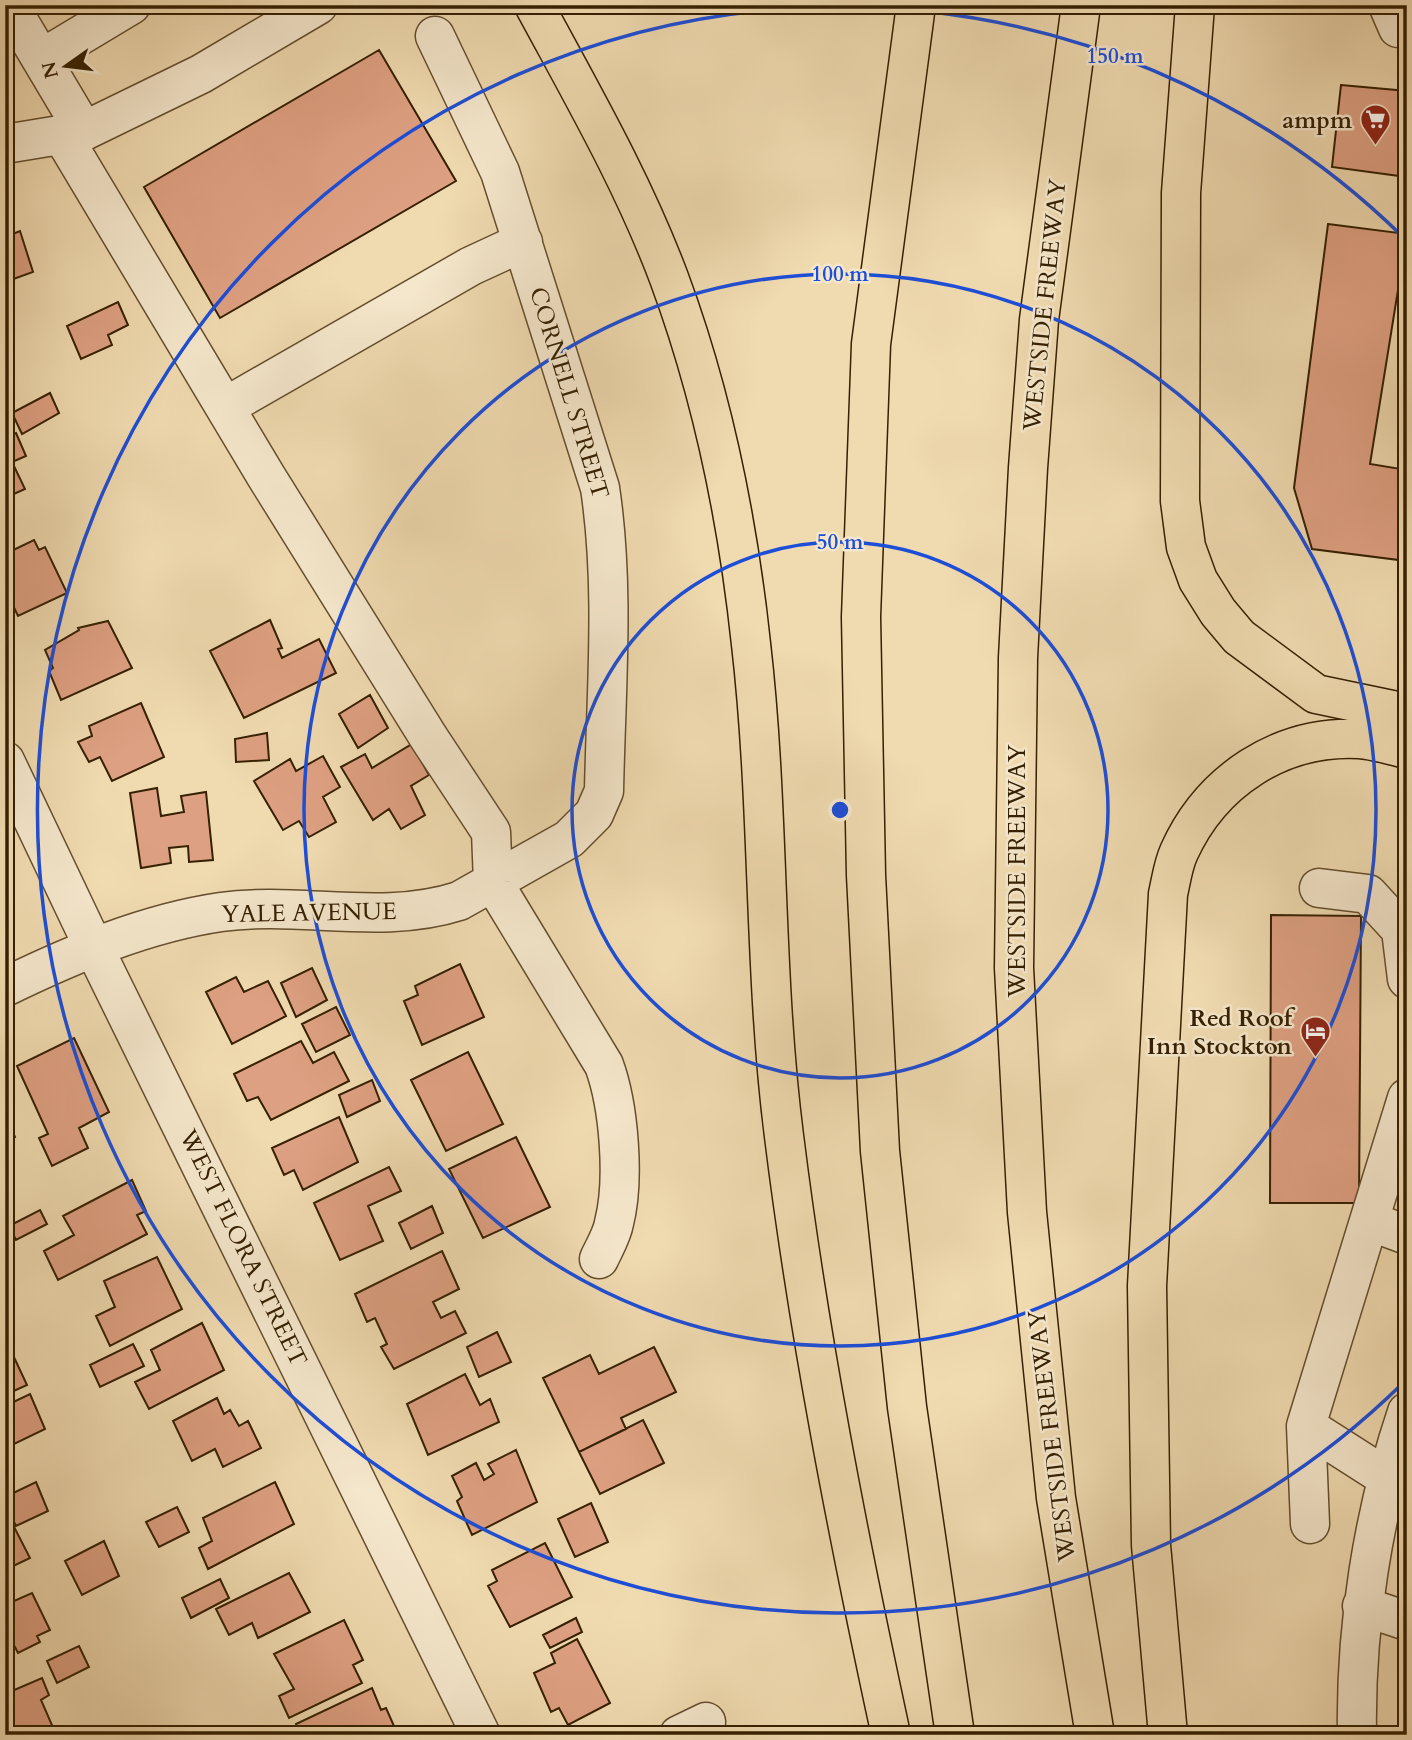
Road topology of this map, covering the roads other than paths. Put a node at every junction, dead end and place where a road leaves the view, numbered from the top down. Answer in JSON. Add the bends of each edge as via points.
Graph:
{"nodes":[{"id":1,"x":9,"y":5,"type":"edge"},
{"id":2,"x":131,"y":5,"type":"edge"},
{"id":3,"x":317,"y":5,"type":"edge"},
{"id":4,"x":534,"y":5,"type":"edge"},
{"id":5,"x":916,"y":5,"type":"edge"},
{"id":6,"x":1081,"y":5,"type":"edge"},
{"id":7,"x":1195,"y":5,"type":"edge"},
{"id":8,"x":435,"y":36,"type":"dead end"},
{"id":9,"x":41,"y":59,"type":"junction"},
{"id":10,"x":73,"y":133,"type":"junction"},
{"id":11,"x":5,"y":144,"type":"edge"},
{"id":12,"x":523,"y":242,"type":"junction"},
{"id":13,"x":225,"y":407,"type":"junction"},
{"id":14,"x":1407,"y":685,"type":"edge"},
{"id":15,"x":1316,"y":694,"type":"junction"},
{"id":16,"x":1407,"y":713,"type":"edge"},
{"id":17,"x":1407,"y":749,"type":"edge"},
{"id":18,"x":5,"y":761,"type":"edge"},
{"id":19,"x":493,"y":882,"type":"junction"},
{"id":20,"x":1319,"y":888,"type":"dead end"},
{"id":21,"x":94,"y":948,"type":"junction"},
{"id":22,"x":1407,"y":979,"type":"edge"},
{"id":23,"x":5,"y":987,"type":"edge"},
{"id":24,"x":1407,"y":1098,"type":"edge"},
{"id":25,"x":1369,"y":1221,"type":"junction"},
{"id":26,"x":1407,"y":1235,"type":"edge"},
{"id":27,"x":599,"y":1259,"type":"dead end"},
{"id":28,"x":1407,"y":1412,"type":"edge"},
{"id":29,"x":1306,"y":1426,"type":"junction"},
{"id":30,"x":1389,"y":1479,"type":"junction"},
{"id":31,"x":1310,"y":1524,"type":"dead end"},
{"id":32,"x":1362,"y":1606,"type":"junction"},
{"id":33,"x":1407,"y":1621,"type":"edge"},
{"id":34,"x":481,"y":1735,"type":"edge"},
{"id":35,"x":891,"y":1735,"type":"edge"},
{"id":36,"x":955,"y":1735,"type":"edge"},
{"id":37,"x":1095,"y":1735,"type":"edge"},
{"id":38,"x":1168,"y":1735,"type":"edge"},
{"id":39,"x":1357,"y":1735,"type":"edge"}],
"edges":[{"from":1,"to":9,"type":"street"},
{"from":2,"to":9,"type":"street"},
{"from":3,"to":10,"type":"street","via":[[201,74]]},
{"from":4,"to":35,"type":"highway","via":[[636,199],[670,280],[710,415],[741,564],[752,645],[769,985],[783,1134],[818,1375]]},
{"from":5,"to":36,"type":"highway","via":[[871,344],[861,617],[866,875],[880,1151],[907,1407]]},
{"from":6,"to":37,"type":"highway","name":"WESTSIDE FREEWAY","via":[[1039,320],[1028,468],[1018,658],[1014,968],[1027,1213],[1056,1498]]},
{"from":7,"to":15,"type":"highway","via":[[1181,193],[1180,501],[1186,547],[1198,580],[1239,637]]},
{"from":8,"to":12,"type":"street","name":"CORNELL STREET","via":[[500,173]]},
{"from":9,"to":10,"type":"street"},
{"from":10,"to":11,"type":"street"},
{"from":10,"to":13,"type":"street"},
{"from":12,"to":13,"type":"street","via":[[471,266]]},
{"from":12,"to":19,"type":"street","name":"CORNELL STREET","via":[[600,488],[606,523],[604,791],[594,814],[569,839]]},
{"from":13,"to":19,"type":"street","via":[[491,832]]},
{"from":14,"to":15,"type":"highway","via":[[1373,692]]},
{"from":15,"to":16,"type":"highway"},
{"from":17,"to":38,"type":"highway","via":[[1359,739],[1300,745],[1252,764],[1214,799],[1192,828],[1171,881],[1147,1286],[1151,1545]]},
{"from":18,"to":21,"type":"street","name":"WEST FLORA STREET"},
{"from":19,"to":21,"type":"street","name":"YALE AVENUE","via":[[443,906],[379,915],[303,909],[222,912],[142,929]]},
{"from":19,"to":27,"type":"street","via":[[611,1082],[618,1187],[614,1225]]},
{"from":20,"to":22,"type":"street","via":[[1368,894],[1401,930]]},
{"from":21,"to":23,"type":"street","name":"YALE AVENUE"},
{"from":21,"to":34,"type":"street","name":"WEST FLORA STREET"},
{"from":24,"to":25,"type":"street"},
{"from":25,"to":26,"type":"street"},
{"from":25,"to":29,"type":"street"},
{"from":28,"to":30,"type":"street"},
{"from":29,"to":30,"type":"street"},
{"from":29,"to":31,"type":"street"},
{"from":30,"to":32,"type":"street"},
{"from":32,"to":33,"type":"street"},
{"from":32,"to":39,"type":"street"}]}
